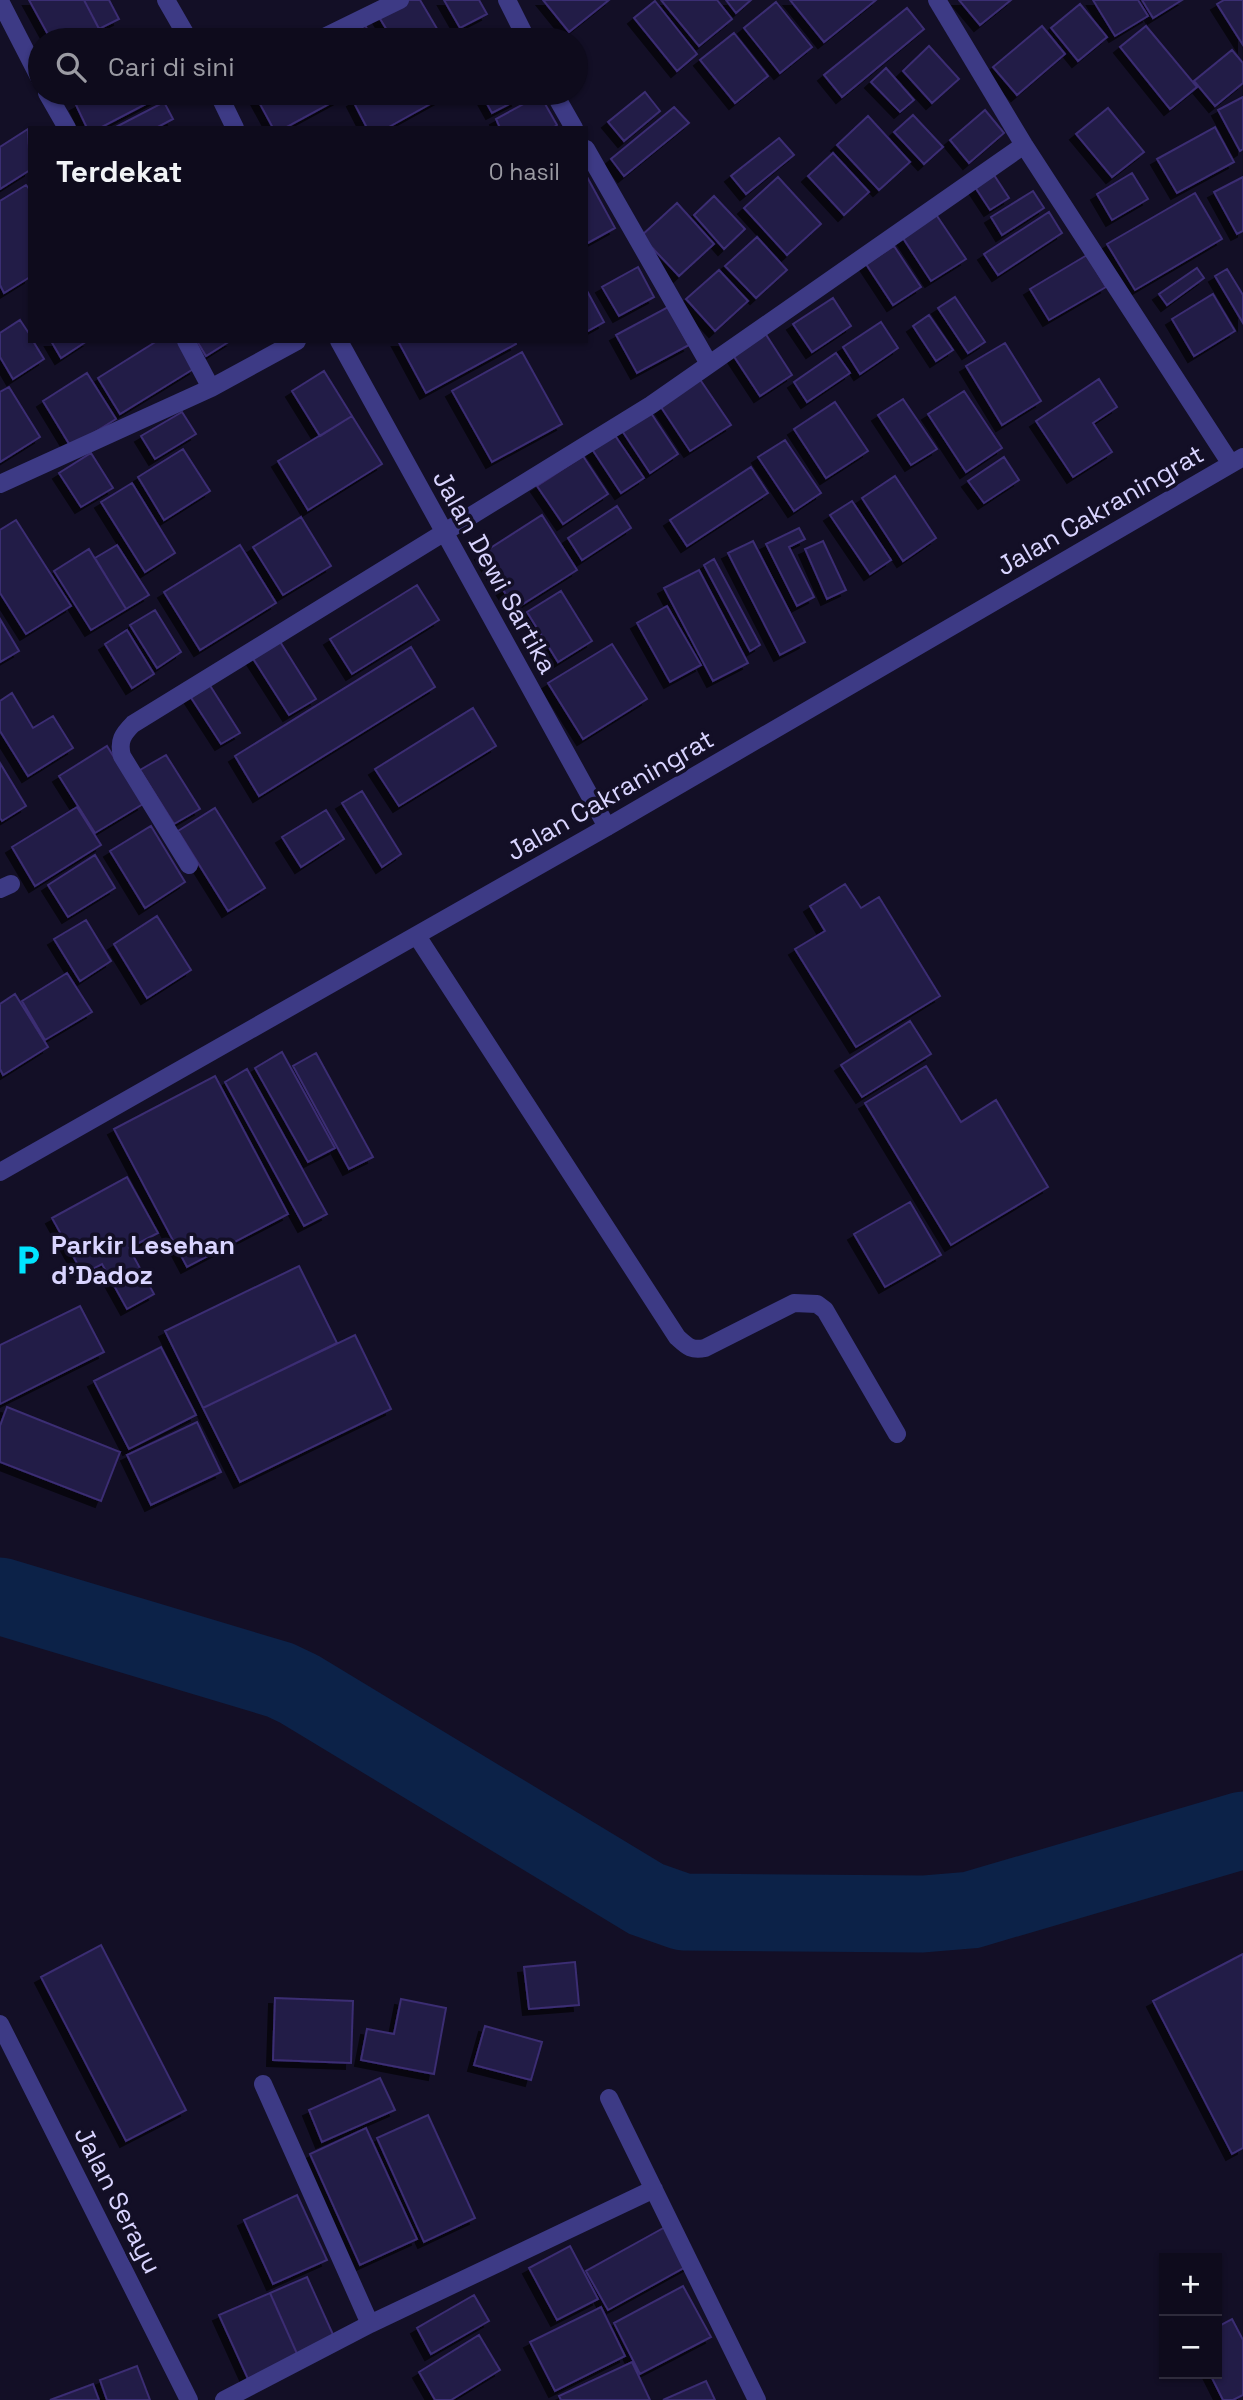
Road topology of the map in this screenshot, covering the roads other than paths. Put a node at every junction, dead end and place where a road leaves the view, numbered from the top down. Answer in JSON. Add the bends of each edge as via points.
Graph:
{"nodes":[{"id":1,"x":166,"y":0,"type":"edge"},
{"id":2,"x":400,"y":0,"type":"edge"},
{"id":3,"x":508,"y":0,"type":"edge"},
{"id":4,"x":937,"y":0,"type":"edge"},
{"id":5,"x":0,"y":1,"type":"edge"},
{"id":6,"x":182,"y":28,"type":"edge"},
{"id":7,"x":343,"y":28,"type":"edge"},
{"id":8,"x":521,"y":28,"type":"edge"},
{"id":9,"x":28,"y":56,"type":"edge"},
{"id":10,"x":54,"y":105,"type":"edge"},
{"id":11,"x":224,"y":105,"type":"edge"},
{"id":12,"x":561,"y":105,"type":"edge"},
{"id":13,"x":66,"y":126,"type":"edge"},
{"id":14,"x":234,"y":126,"type":"edge"},
{"id":15,"x":573,"y":126,"type":"edge"},
{"id":16,"x":1024,"y":145,"type":"junction"},
{"id":17,"x":588,"y":152,"type":"edge"},
{"id":18,"x":187,"y":343,"type":"edge"},
{"id":19,"x":293,"y":343,"type":"edge"},
{"id":20,"x":340,"y":343,"type":"edge"},
{"id":21,"x":709,"y":364,"type":"junction"},
{"id":22,"x":211,"y":388,"type":"junction"},
{"id":23,"x":1237,"y":460,"type":"edge"},
{"id":24,"x":0,"y":484,"type":"edge"},
{"id":25,"x":444,"y":534,"type":"junction"},
{"id":26,"x":607,"y":827,"type":"junction"},
{"id":27,"x":189,"y":866,"type":"dead end"},
{"id":28,"x":417,"y":936,"type":"junction"},
{"id":29,"x":0,"y":1172,"type":"edge"},
{"id":30,"x":897,"y":1434,"type":"dead end"},
{"id":31,"x":0,"y":2024,"type":"edge"},
{"id":32,"x":263,"y":2084,"type":"dead end"},
{"id":33,"x":609,"y":2098,"type":"dead end"},
{"id":34,"x":654,"y":2189,"type":"junction"},
{"id":35,"x":370,"y":2324,"type":"junction"},
{"id":36,"x":189,"y":2400,"type":"edge"},
{"id":37,"x":224,"y":2400,"type":"edge"},
{"id":38,"x":757,"y":2400,"type":"edge"}],
"edges":[{"from":1,"to":6,"type":"street"},
{"from":2,"to":7,"type":"street"},
{"from":3,"to":8,"type":"street"},
{"from":4,"to":16,"type":"street"},
{"from":5,"to":9,"type":"street"},
{"from":10,"to":13,"type":"street"},
{"from":11,"to":14,"type":"street"},
{"from":12,"to":15,"type":"street"},
{"from":16,"to":21,"type":"street"},
{"from":16,"to":23,"type":"street"},
{"from":17,"to":21,"type":"street"},
{"from":18,"to":22,"type":"street"},
{"from":19,"to":22,"type":"street"},
{"from":20,"to":25,"type":"street","name":"Jalan Dewi Sartika"},
{"from":21,"to":25,"type":"street"},
{"from":22,"to":24,"type":"street"},
{"from":23,"to":26,"type":"street","name":"Jalan Cakraningrat"},
{"from":25,"to":26,"type":"street","name":"Jalan Dewi Sartika"},
{"from":25,"to":27,"type":"street","via":[[142,717],[125,732],[119,744],[122,756]]},
{"from":26,"to":28,"type":"street","name":"Jalan Cakraningrat"},
{"from":28,"to":29,"type":"street","name":"Jalan Cakraningrat"},
{"from":28,"to":30,"type":"street","via":[[677,1337],[695,1350],[705,1348],[794,1303],[817,1304],[825,1310]]},
{"from":31,"to":36,"type":"street","name":"Jalan Serayu"},
{"from":32,"to":35,"type":"street"},
{"from":33,"to":34,"type":"street"},
{"from":34,"to":35,"type":"street"},
{"from":34,"to":38,"type":"street"},
{"from":35,"to":37,"type":"street"}]}
